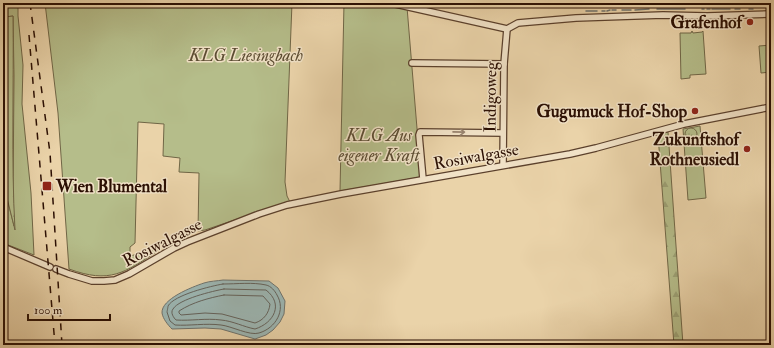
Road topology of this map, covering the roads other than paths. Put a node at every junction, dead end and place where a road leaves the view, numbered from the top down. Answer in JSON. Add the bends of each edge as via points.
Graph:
{"nodes":[{"id":1,"x":391,"y":3,"type":"edge"},
{"id":2,"x":771,"y":14,"type":"edge"},
{"id":3,"x":507,"y":29,"type":"junction"},
{"id":4,"x":412,"y":63,"type":"dead end"},
{"id":5,"x":504,"y":64,"type":"junction"},
{"id":6,"x":771,"y":107,"type":"edge"},
{"id":7,"x":503,"y":133,"type":"junction"},
{"id":8,"x":503,"y":165,"type":"junction"},
{"id":9,"x":423,"y":179,"type":"junction"},
{"id":10,"x":3,"y":247,"type":"edge"},
{"id":11,"x":50,"y":267,"type":"dead end"},
{"id":12,"x":56,"y":269,"type":"dead end"}],
"edges":[{"from":1,"to":3,"type":"street"},
{"from":2,"to":3,"type":"street","via":[[576,18],[518,23]]},
{"from":3,"to":5,"type":"street","name":"Indigoweg"},
{"from":4,"to":5,"type":"street"},
{"from":5,"to":7,"type":"street","name":"Indigoweg"},
{"from":6,"to":8,"type":"street","name":"Rosiwalgasse","via":[[684,124],[577,152]]},
{"from":7,"to":8,"type":"street","name":"Indigoweg"},
{"from":9,"to":7,"type":"street","one_way":true,"via":[[420,132]]},
{"from":8,"to":9,"type":"street","name":"Rosiwalgasse"},
{"from":9,"to":12,"type":"street","name":"Rosiwalgasse","via":[[329,196],[267,211],[179,245],[115,280],[92,281]]},
{"from":10,"to":11,"type":"street"}]}
